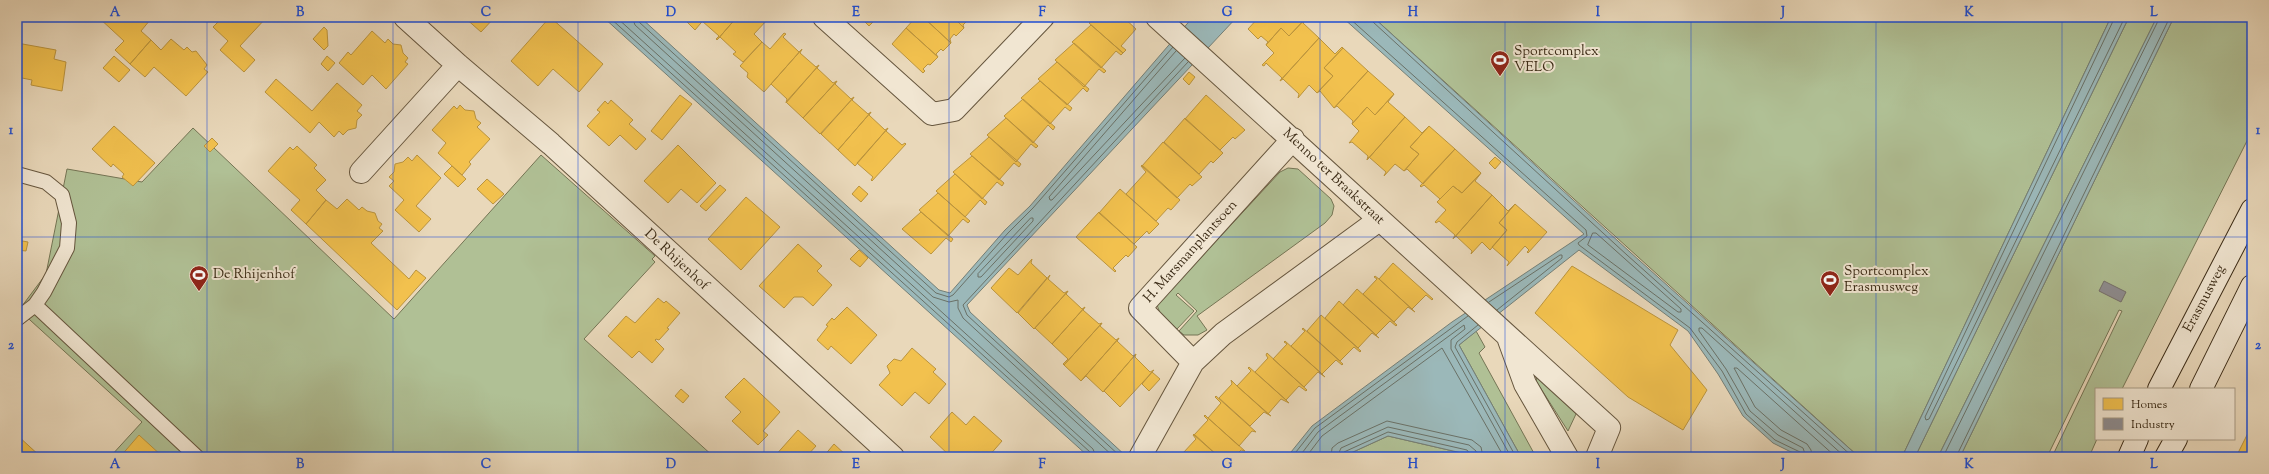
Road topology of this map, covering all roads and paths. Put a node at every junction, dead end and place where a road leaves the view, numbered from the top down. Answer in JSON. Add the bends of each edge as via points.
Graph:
{"nodes":[{"id":1,"x":405,"y":17,"type":"edge"},
{"id":2,"x":824,"y":17,"type":"edge"},
{"id":3,"x":1043,"y":17,"type":"edge"},
{"id":4,"x":1164,"y":23,"type":"edge"},
{"id":5,"x":458,"y":65,"type":"junction"},
{"id":6,"x":1293,"y":139,"type":"junction"},
{"id":7,"x":361,"y":172,"type":"dead end"},
{"id":8,"x":17,"y":174,"type":"edge"},
{"id":9,"x":2252,"y":210,"type":"edge"},
{"id":10,"x":1379,"y":220,"type":"junction"},
{"id":11,"x":2252,"y":286,"type":"edge"},
{"id":12,"x":35,"y":306,"type":"junction"},
{"id":13,"x":17,"y":319,"type":"edge"},
{"id":14,"x":1505,"y":334,"type":"junction"},
{"id":15,"x":1193,"y":362,"type":"junction"},
{"id":16,"x":2160,"y":388,"type":"edge"},
{"id":17,"x":2201,"y":388,"type":"edge"},
{"id":18,"x":2137,"y":440,"type":"edge"},
{"id":19,"x":2175,"y":440,"type":"edge"},
{"id":20,"x":1142,"y":453,"type":"edge"},
{"id":21,"x":197,"y":457,"type":"edge"},
{"id":22,"x":893,"y":457,"type":"edge"},
{"id":23,"x":1567,"y":457,"type":"edge"},
{"id":24,"x":1597,"y":457,"type":"edge"},
{"id":25,"x":2129,"y":457,"type":"edge"},
{"id":26,"x":2166,"y":457,"type":"edge"}],
"edges":[{"from":1,"to":5,"type":"street","name":"De Rhijenhof"},
{"from":2,"to":3,"type":"street","via":[[932,114],[954,110]]},
{"from":4,"to":6,"type":"street","name":"Menno ter Braakstraat"},
{"from":5,"to":7,"type":"street"},
{"from":5,"to":22,"type":"street","name":"De Rhijenhof","via":[[551,144]]},
{"from":6,"to":10,"type":"street","name":"Menno ter Braakstraat"},
{"from":6,"to":15,"type":"street","name":"H. Marsmanplantsoen","via":[[1140,308]]},
{"from":8,"to":12,"type":"lane","via":[[46,182],[62,195],[69,223],[67,248]]},
{"from":9,"to":16,"type":"street","name":"Erasmusweg"},
{"from":10,"to":14,"type":"street","name":"Menno ter Braakstraat"},
{"from":10,"to":15,"type":"street","via":[[1223,334]]},
{"from":11,"to":17,"type":"street"},
{"from":12,"to":13,"type":"lane"},
{"from":12,"to":21,"type":"lane"},
{"from":14,"to":23,"type":"street","name":"Menno ter Braakstraat","via":[[1525,384]]},
{"from":14,"to":24,"type":"street","name":"Menno ter Braakstraat","via":[[1608,428]]},
{"from":15,"to":20,"type":"street"},
{"from":18,"to":25,"type":"street"},
{"from":19,"to":26,"type":"street"}]}
